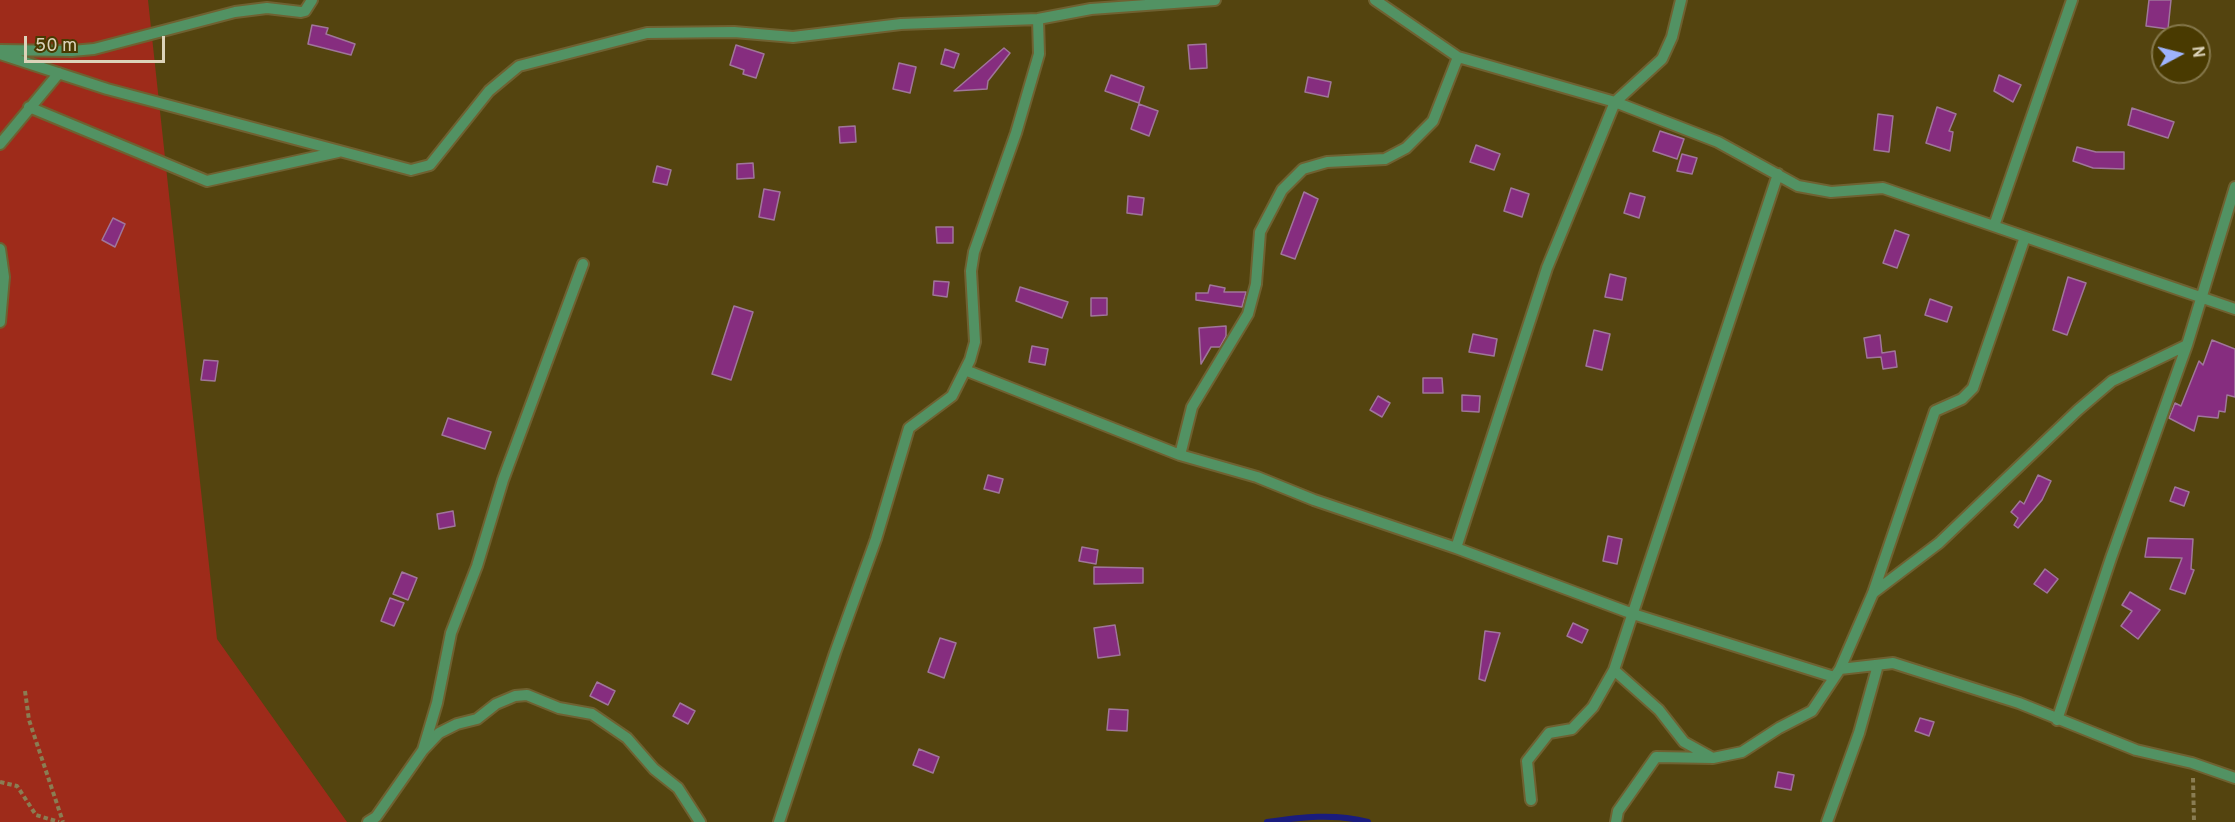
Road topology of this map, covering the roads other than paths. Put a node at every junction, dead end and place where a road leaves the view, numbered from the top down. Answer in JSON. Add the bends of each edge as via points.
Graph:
{"nodes":[{"id":1,"x":312,"y":0,"type":"edge"},
{"id":2,"x":1215,"y":0,"type":"edge"},
{"id":3,"x":1375,"y":0,"type":"edge"},
{"id":4,"x":1681,"y":0,"type":"edge"},
{"id":5,"x":2072,"y":0,"type":"edge"},
{"id":6,"x":1038,"y":19,"type":"junction"},
{"id":7,"x":0,"y":52,"type":"edge"},
{"id":8,"x":1458,"y":57,"type":"junction"},
{"id":9,"x":59,"y":73,"type":"junction"},
{"id":10,"x":1615,"y":102,"type":"junction"},
{"id":11,"x":29,"y":107,"type":"junction"},
{"id":12,"x":0,"y":144,"type":"edge"},
{"id":13,"x":341,"y":152,"type":"junction"},
{"id":14,"x":1778,"y":174,"type":"junction"},
{"id":15,"x":2235,"y":187,"type":"edge"},
{"id":16,"x":1994,"y":226,"type":"junction"},
{"id":17,"x":2025,"y":237,"type":"junction"},
{"id":18,"x":0,"y":249,"type":"edge"},
{"id":19,"x":583,"y":264,"type":"dead end"},
{"id":20,"x":2200,"y":297,"type":"junction"},
{"id":21,"x":2235,"y":309,"type":"edge"},
{"id":22,"x":0,"y":322,"type":"edge"},
{"id":23,"x":2187,"y":345,"type":"junction"},
{"id":24,"x":965,"y":370,"type":"junction"},
{"id":25,"x":1180,"y":455,"type":"junction"},
{"id":26,"x":1456,"y":548,"type":"junction"},
{"id":27,"x":1873,"y":593,"type":"junction"},
{"id":28,"x":1633,"y":614,"type":"junction"},
{"id":29,"x":1878,"y":664,"type":"junction"},
{"id":30,"x":1614,"y":670,"type":"junction"},
{"id":31,"x":1837,"y":673,"type":"junction"},
{"id":32,"x":2057,"y":720,"type":"junction"},
{"id":33,"x":423,"y":750,"type":"junction"},
{"id":34,"x":1713,"y":758,"type":"junction"},
{"id":35,"x":2235,"y":778,"type":"edge"},
{"id":36,"x":1531,"y":800,"type":"dead end"},
{"id":37,"x":368,"y":822,"type":"edge"},
{"id":38,"x":700,"y":822,"type":"edge"},
{"id":39,"x":779,"y":822,"type":"edge"},
{"id":40,"x":1616,"y":822,"type":"edge"},
{"id":41,"x":1827,"y":822,"type":"edge"}],
"edges":[{"from":1,"to":7,"type":"street","via":[[301,12],[267,8],[235,12],[94,49]]},
{"from":2,"to":6,"type":"street","via":[[1091,9]]},
{"from":3,"to":8,"type":"street"},
{"from":4,"to":10,"type":"street","via":[[1662,60]]},
{"from":5,"to":16,"type":"street"},
{"from":6,"to":13,"type":"street","via":[[901,24],[793,37],[734,32],[647,33],[519,66],[489,92],[430,165],[421,169],[411,170]]},
{"from":6,"to":24,"type":"street","via":[[1039,54],[1016,134],[974,252],[971,271],[975,342]]},
{"from":7,"to":9,"type":"street"},
{"from":8,"to":10,"type":"street"},
{"from":8,"to":25,"type":"street","via":[[1433,121],[1406,148],[1385,159],[1326,162],[1303,169],[1282,190],[1260,232],[1256,284],[1248,314],[1192,407]]},
{"from":9,"to":11,"type":"street"},
{"from":9,"to":13,"type":"street"},
{"from":10,"to":14,"type":"street","via":[[1718,142]]},
{"from":10,"to":26,"type":"street","via":[[1546,268]]},
{"from":11,"to":12,"type":"street"},
{"from":11,"to":13,"type":"street","via":[[207,181]]},
{"from":14,"to":16,"type":"street","via":[[1798,186],[1831,192],[1883,188]]},
{"from":14,"to":28,"type":"street"},
{"from":15,"to":20,"type":"street"},
{"from":16,"to":17,"type":"street"},
{"from":17,"to":20,"type":"street"},
{"from":17,"to":27,"type":"street","via":[[1973,388],[1962,399],[1935,411]]},
{"from":18,"to":22,"type":"street","via":[[4,277]]},
{"from":19,"to":33,"type":"street","via":[[451,633]]},
{"from":20,"to":21,"type":"street"},
{"from":20,"to":23,"type":"street"},
{"from":23,"to":27,"type":"street","via":[[2112,381],[1939,543]]},
{"from":23,"to":32,"type":"street"},
{"from":24,"to":25,"type":"street"},
{"from":24,"to":39,"type":"street","via":[[952,396],[909,428],[876,538]]},
{"from":25,"to":26,"type":"street","via":[[1257,477]]},
{"from":26,"to":28,"type":"street"},
{"from":27,"to":31,"type":"street"},
{"from":28,"to":30,"type":"street"},
{"from":28,"to":31,"type":"street"},
{"from":29,"to":31,"type":"street"},
{"from":29,"to":32,"type":"street","via":[[1893,663],[2019,703]]},
{"from":29,"to":41,"type":"street","via":[[1859,733]]},
{"from":30,"to":34,"type":"street","via":[[1659,710],[1684,742]]},
{"from":30,"to":36,"type":"street","via":[[1593,707],[1572,729],[1549,733],[1527,761]]},
{"from":31,"to":34,"type":"street","via":[[1812,711],[1742,752]]},
{"from":32,"to":35,"type":"street","via":[[2136,750]]},
{"from":33,"to":37,"type":"street","via":[[376,817]]},
{"from":33,"to":38,"type":"street","via":[[439,733],[477,719],[496,704],[515,696],[540,698],[559,708],[592,714],[627,738],[654,769],[678,788]]},
{"from":34,"to":40,"type":"street","via":[[1656,758],[1618,811]]}]}
